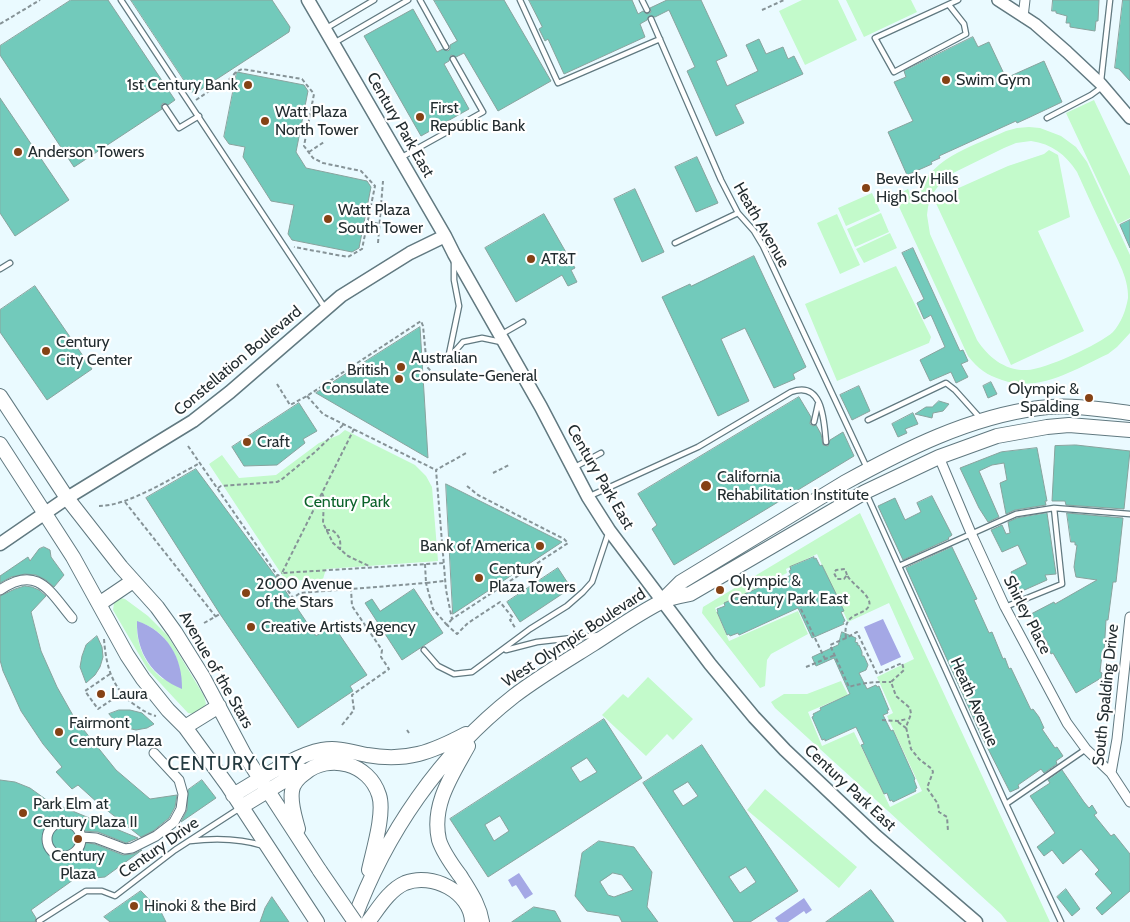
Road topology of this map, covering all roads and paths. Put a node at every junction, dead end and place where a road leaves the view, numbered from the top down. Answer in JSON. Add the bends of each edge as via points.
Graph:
{"nodes":[{"id":1,"x":40,"y":0,"type":"edge"},
{"id":2,"x":121,"y":0,"type":"edge"},
{"id":3,"x":308,"y":0,"type":"edge"},
{"id":4,"x":374,"y":0,"type":"edge"},
{"id":5,"x":408,"y":0,"type":"edge"},
{"id":6,"x":420,"y":0,"type":"edge"},
{"id":7,"x":520,"y":0,"type":"edge"},
{"id":8,"x":642,"y":0,"type":"edge"},
{"id":9,"x":784,"y":0,"type":"edge"},
{"id":10,"x":958,"y":0,"type":"edge"},
{"id":11,"x":998,"y":0,"type":"edge"},
{"id":12,"x":1026,"y":0,"type":"edge"},
{"id":13,"x":1110,"y":0,"type":"edge"},
{"id":14,"x":949,"y":5,"type":"junction"},
{"id":15,"x":647,"y":10,"type":"dead end"},
{"id":16,"x":762,"y":10,"type":"dead end"},
{"id":17,"x":1022,"y":16,"type":"junction"},
{"id":18,"x":651,"y":19,"type":"dead end"},
{"id":19,"x":0,"y":24,"type":"edge"},
{"id":20,"x":325,"y":29,"type":"junction"},
{"id":21,"x":660,"y":39,"type":"junction"},
{"id":22,"x":334,"y":43,"type":"junction"},
{"id":23,"x":446,"y":47,"type":"dead end"},
{"id":24,"x":453,"y":59,"type":"dead end"},
{"id":25,"x":1102,"y":85,"type":"junction"},
{"id":26,"x":190,"y":104,"type":"junction"},
{"id":27,"x":165,"y":107,"type":"dead end"},
{"id":28,"x":199,"y":116,"type":"junction"},
{"id":29,"x":1047,"y":118,"type":"dead end"},
{"id":30,"x":1130,"y":118,"type":"edge"},
{"id":31,"x":324,"y":142,"type":"dead end"},
{"id":32,"x":309,"y":152,"type":"junction"},
{"id":33,"x":400,"y":158,"type":"junction"},
{"id":34,"x":383,"y":181,"type":"dead end"},
{"id":35,"x":738,"y":213,"type":"junction"},
{"id":36,"x":368,"y":221,"type":"junction"},
{"id":37,"x":379,"y":224,"type":"junction"},
{"id":38,"x":446,"y":236,"type":"junction"},
{"id":39,"x":378,"y":243,"type":"dead end"},
{"id":40,"x":675,"y":243,"type":"dead end"},
{"id":41,"x":284,"y":245,"type":"junction"},
{"id":42,"x":454,"y":254,"type":"junction"},
{"id":43,"x":10,"y":263,"type":"dead end"},
{"id":44,"x":0,"y":269,"type":"edge"},
{"id":45,"x":326,"y":309,"type":"junction"},
{"id":46,"x":524,"y":322,"type":"dead end"},
{"id":47,"x":503,"y":339,"type":"junction"},
{"id":48,"x":430,"y":372,"type":"dead end"},
{"id":49,"x":277,"y":384,"type":"dead end"},
{"id":50,"x":0,"y":396,"type":"edge"},
{"id":51,"x":307,"y":396,"type":"junction"},
{"id":52,"x":818,"y":400,"type":"junction"},
{"id":53,"x":1130,"y":412,"type":"edge"},
{"id":54,"x":868,"y":420,"type":"dead end"},
{"id":55,"x":982,"y":420,"type":"junction"},
{"id":56,"x":814,"y":422,"type":"dead end"},
{"id":57,"x":344,"y":424,"type":"junction"},
{"id":58,"x":354,"y":429,"type":"junction"},
{"id":59,"x":1130,"y":430,"type":"edge"},
{"id":60,"x":826,"y":442,"type":"dead end"},
{"id":61,"x":0,"y":444,"type":"edge"},
{"id":62,"x":188,"y":446,"type":"dead end"},
{"id":63,"x":468,"y":452,"type":"dead end"},
{"id":64,"x":601,"y":453,"type":"dead end"},
{"id":65,"x":939,"y":457,"type":"junction"},
{"id":66,"x":200,"y":463,"type":"junction"},
{"id":67,"x":509,"y":465,"type":"dead end"},
{"id":68,"x":573,"y":468,"type":"junction"},
{"id":69,"x":436,"y":470,"type":"junction"},
{"id":70,"x":868,"y":470,"type":"junction"},
{"id":71,"x":492,"y":473,"type":"dead end"},
{"id":72,"x":467,"y":486,"type":"dead end"},
{"id":73,"x":218,"y":488,"type":"junction"},
{"id":74,"x":866,"y":492,"type":"junction"},
{"id":75,"x":322,"y":493,"type":"junction"},
{"id":76,"x":588,"y":497,"type":"junction"},
{"id":77,"x":67,"y":498,"type":"junction"},
{"id":78,"x":125,"y":502,"type":"junction"},
{"id":79,"x":99,"y":506,"type":"dead end"},
{"id":80,"x":1054,"y":508,"type":"junction"},
{"id":81,"x":45,"y":513,"type":"junction"},
{"id":82,"x":1130,"y":514,"type":"edge"},
{"id":83,"x":326,"y":530,"type":"junction"},
{"id":84,"x":610,"y":530,"type":"junction"},
{"id":85,"x":970,"y":533,"type":"junction"},
{"id":86,"x":1,"y":545,"type":"edge"},
{"id":87,"x":340,"y":551,"type":"junction"},
{"id":88,"x":444,"y":563,"type":"junction"},
{"id":89,"x":425,"y":564,"type":"junction"},
{"id":90,"x":899,"y":566,"type":"junction"},
{"id":91,"x":371,"y":567,"type":"junction"},
{"id":92,"x":282,"y":573,"type":"junction"},
{"id":93,"x":848,"y":575,"type":"junction"},
{"id":94,"x":276,"y":576,"type":"junction"},
{"id":95,"x":133,"y":581,"type":"junction"},
{"id":96,"x":445,"y":581,"type":"junction"},
{"id":97,"x":426,"y":583,"type":"junction"},
{"id":98,"x":351,"y":589,"type":"junction"},
{"id":99,"x":0,"y":590,"type":"edge"},
{"id":100,"x":662,"y":602,"type":"junction"},
{"id":101,"x":798,"y":603,"type":"dead end"},
{"id":102,"x":98,"y":604,"type":"junction"},
{"id":103,"x":1005,"y":607,"type":"junction"},
{"id":104,"x":220,"y":614,"type":"dead end"},
{"id":105,"x":216,"y":617,"type":"junction"},
{"id":106,"x":1130,"y":617,"type":"edge"},
{"id":107,"x":72,"y":618,"type":"dead end"},
{"id":108,"x":452,"y":619,"type":"junction"},
{"id":109,"x":204,"y":623,"type":"dead end"},
{"id":110,"x":447,"y":625,"type":"junction"},
{"id":111,"x":516,"y":630,"type":"dead end"},
{"id":112,"x":610,"y":633,"type":"junction"},
{"id":113,"x":104,"y":635,"type":"dead end"},
{"id":114,"x":846,"y":638,"type":"junction"},
{"id":115,"x":424,"y":650,"type":"dead end"},
{"id":116,"x":502,"y":651,"type":"junction"},
{"id":117,"x":835,"y":655,"type":"junction"},
{"id":118,"x":825,"y":659,"type":"junction"},
{"id":119,"x":806,"y":667,"type":"dead end"},
{"id":120,"x":110,"y":674,"type":"junction"},
{"id":121,"x":891,"y":682,"type":"junction"},
{"id":122,"x":122,"y":692,"type":"junction"},
{"id":123,"x":218,"y":706,"type":"junction"},
{"id":124,"x":156,"y":716,"type":"dead end"},
{"id":125,"x":908,"y":718,"type":"junction"},
{"id":126,"x":882,"y":720,"type":"dead end"},
{"id":127,"x":898,"y":721,"type":"junction"},
{"id":128,"x":342,"y":725,"type":"dead end"},
{"id":129,"x":185,"y":727,"type":"junction"},
{"id":130,"x":478,"y":728,"type":"junction"},
{"id":131,"x":906,"y":728,"type":"junction"},
{"id":132,"x":407,"y":730,"type":"dead end"},
{"id":133,"x":409,"y":733,"type":"dead end"},
{"id":134,"x":1086,"y":749,"type":"junction"},
{"id":135,"x":154,"y":754,"type":"dead end"},
{"id":136,"x":314,"y":765,"type":"junction"},
{"id":137,"x":1111,"y":773,"type":"junction"},
{"id":138,"x":264,"y":785,"type":"junction"},
{"id":139,"x":233,"y":795,"type":"junction"},
{"id":140,"x":1130,"y":802,"type":"edge"},
{"id":141,"x":1006,"y":804,"type":"junction"},
{"id":142,"x":241,"y":807,"type":"junction"},
{"id":143,"x":948,"y":831,"type":"dead end"},
{"id":144,"x":82,"y":837,"type":"junction"},
{"id":145,"x":300,"y":840,"type":"junction"},
{"id":146,"x":188,"y":841,"type":"junction"},
{"id":147,"x":267,"y":847,"type":"junction"},
{"id":148,"x":365,"y":892,"type":"junction"},
{"id":149,"x":39,"y":922,"type":"edge"},
{"id":150,"x":317,"y":922,"type":"edge"},
{"id":151,"x":354,"y":922,"type":"edge"},
{"id":152,"x":368,"y":922,"type":"edge"},
{"id":153,"x":472,"y":922,"type":"edge"},
{"id":154,"x":482,"y":922,"type":"edge"},
{"id":155,"x":976,"y":922,"type":"edge"},
{"id":156,"x":1061,"y":922,"type":"edge"}],
"edges":[{"from":1,"to":19,"type":"path"},
{"from":2,"to":26,"type":"lane"},
{"from":3,"to":20,"type":"main road","name":"Century Park East"},
{"from":4,"to":20,"type":"lane"},
{"from":5,"to":22,"type":"lane"},
{"from":6,"to":23,"type":"lane"},
{"from":7,"to":21,"type":"lane","via":[[558,83]]},
{"from":8,"to":15,"type":"lane"},
{"from":9,"to":16,"type":"path"},
{"from":10,"to":14,"type":"lane"},
{"from":11,"to":17,"type":"street"},
{"from":12,"to":17,"type":"street"},
{"from":13,"to":25,"type":"lane"},
{"from":14,"to":14,"type":"lane","via":[[875,38],[894,72],[966,34],[964,24]]},
{"from":17,"to":25,"type":"street"},
{"from":18,"to":21,"type":"lane","name":"Heath Avenue"},
{"from":20,"to":22,"type":"main road","name":"Century Park East"},
{"from":21,"to":35,"type":"lane","name":"Heath Avenue"},
{"from":22,"to":33,"type":"main road","name":"Century Park East"},
{"from":24,"to":33,"type":"lane","via":[[483,112]]},
{"from":25,"to":29,"type":"lane","via":[[1091,95]]},
{"from":25,"to":30,"type":"street"},
{"from":26,"to":28,"type":"lane"},
{"from":26,"to":32,"type":"path","via":[[226,83],[242,69],[302,79],[314,94],[304,146]]},
{"from":27,"to":28,"type":"lane","via":[[179,128]]},
{"from":28,"to":41,"type":"lane"},
{"from":31,"to":32,"type":"path"},
{"from":32,"to":36,"type":"path","via":[[312,158],[323,164],[361,170],[375,186]]},
{"from":33,"to":38,"type":"main road","name":"Century Park East"},
{"from":34,"to":37,"type":"path"},
{"from":35,"to":40,"type":"lane"},
{"from":35,"to":70,"type":"lane","name":"Heath Avenue","via":[[763,246]]},
{"from":36,"to":37,"type":"path"},
{"from":36,"to":41,"type":"path","via":[[362,249],[348,257]]},
{"from":37,"to":39,"type":"path"},
{"from":38,"to":42,"type":"main road","name":"Century Park East"},
{"from":38,"to":45,"type":"main road","name":"Constellation Boulevard","via":[[410,253]]},
{"from":41,"to":45,"type":"lane"},
{"from":42,"to":47,"type":"main road","name":"Century Park East"},
{"from":42,"to":47,"type":"lane","via":[[458,306],[448,359],[463,342],[482,338]]},
{"from":43,"to":44,"type":"lane"},
{"from":45,"to":77,"type":"main road","name":"Constellation Boulevard","via":[[193,421]]},
{"from":46,"to":47,"type":"lane"},
{"from":47,"to":68,"type":"main road","name":"Century Park East"},
{"from":48,"to":51,"type":"path","via":[[421,322]]},
{"from":49,"to":51,"type":"path","via":[[290,405]]},
{"from":50,"to":77,"type":"main road","name":"Avenue of the Stars"},
{"from":51,"to":57,"type":"path","via":[[323,414]]},
{"from":52,"to":56,"type":"lane"},
{"from":52,"to":60,"type":"lane"},
{"from":52,"to":76,"type":"lane","via":[[809,391],[791,392],[698,447]]},
{"from":53,"to":55,"type":"main road","name":"West Olympic Boulevard","via":[[1085,407],[1039,408]]},
{"from":54,"to":55,"type":"lane","via":[[946,383]]},
{"from":55,"to":70,"type":"main road","name":"West Olympic Boulevard","via":[[932,439]]},
{"from":57,"to":58,"type":"path"},
{"from":57,"to":73,"type":"path","via":[[281,480]]},
{"from":58,"to":69,"type":"path"},
{"from":58,"to":75,"type":"path"},
{"from":59,"to":65,"type":"main road","name":"West Olympic Boulevard","via":[[1069,425],[1047,427],[997,436]]},
{"from":61,"to":81,"type":"main road"},
{"from":62,"to":66,"type":"path"},
{"from":63,"to":69,"type":"path"},
{"from":64,"to":68,"type":"lane"},
{"from":65,"to":74,"type":"main road","name":"West Olympic Boulevard"},
{"from":65,"to":85,"type":"street","name":"Shirley Place"},
{"from":66,"to":73,"type":"path"},
{"from":66,"to":78,"type":"path"},
{"from":67,"to":71,"type":"path"},
{"from":68,"to":76,"type":"main road","name":"Century Park East"},
{"from":69,"to":88,"type":"path"},
{"from":70,"to":100,"type":"main road","name":"West Olympic Boulevard","via":[[681,582]]},
{"from":72,"to":108,"type":"path","via":[[568,544]]},
{"from":73,"to":94,"type":"path"},
{"from":74,"to":90,"type":"lane","name":"Heath Avenue"},
{"from":74,"to":100,"type":"main road","name":"West Olympic Boulevard","via":[[690,594]]},
{"from":75,"to":83,"type":"path"},
{"from":75,"to":92,"type":"path"},
{"from":76,"to":84,"type":"main road","name":"Century Park East"},
{"from":77,"to":81,"type":"main road","name":"Constellation Boulevard"},
{"from":77,"to":95,"type":"main road","name":"Avenue of the Stars"},
{"from":78,"to":79,"type":"path"},
{"from":78,"to":105,"type":"path"},
{"from":80,"to":82,"type":"lane"},
{"from":80,"to":85,"type":"lane","via":[[1016,514]]},
{"from":80,"to":103,"type":"lane","via":[[1062,584]]},
{"from":81,"to":86,"type":"main road","name":"Constellation Boulevard"},
{"from":81,"to":102,"type":"main road"},
{"from":83,"to":87,"type":"path"},
{"from":83,"to":87,"type":"path","via":[[332,530],[341,538]]},
{"from":84,"to":100,"type":"main road","name":"Century Park East"},
{"from":84,"to":116,"type":"lane","via":[[592,582],[567,606]]},
{"from":85,"to":90,"type":"lane"},
{"from":85,"to":103,"type":"street","name":"Shirley Place"},
{"from":87,"to":91,"type":"path"},
{"from":88,"to":89,"type":"path"},
{"from":88,"to":96,"type":"path"},
{"from":89,"to":91,"type":"path"},
{"from":89,"to":97,"type":"path"},
{"from":90,"to":141,"type":"lane","name":"Heath Avenue"},
{"from":91,"to":92,"type":"path"},
{"from":92,"to":94,"type":"path"},
{"from":93,"to":93,"type":"path","via":[[837,579],[834,573],[844,569]]},
{"from":93,"to":114,"type":"path","via":[[868,597],[869,603],[864,611],[853,615],[848,622]]},
{"from":94,"to":98,"type":"path","via":[[292,598],[300,593]]},
{"from":95,"to":102,"type":"main road"},
{"from":95,"to":123,"type":"main road","name":"Avenue of the Stars","via":[[175,632]]},
{"from":96,"to":97,"type":"path"},
{"from":96,"to":108,"type":"path"},
{"from":97,"to":98,"type":"path"},
{"from":97,"to":110,"type":"path","via":[[433,609]]},
{"from":98,"to":128,"type":"path","via":[[352,606],[382,650],[381,657],[389,669],[352,695],[354,710]]},
{"from":99,"to":107,"type":"street","via":[[19,580],[37,581],[51,591]]},
{"from":100,"to":112,"type":"main road","name":"West Olympic Boulevard"},
{"from":100,"to":155,"type":"main road","name":"Century Park East","via":[[762,726],[876,836]]},
{"from":101,"to":118,"type":"path"},
{"from":102,"to":129,"type":"main road","via":[[143,679]]},
{"from":103,"to":134,"type":"street","name":"Shirley Place","via":[[1067,723]]},
{"from":104,"to":105,"type":"path"},
{"from":105,"to":109,"type":"path"},
{"from":106,"to":137,"type":"street","name":"South Spalding Drive"},
{"from":108,"to":110,"type":"path"},
{"from":110,"to":111,"type":"path","via":[[457,634],[500,602],[513,618],[510,620]]},
{"from":112,"to":116,"type":"lane","via":[[537,642]]},
{"from":112,"to":130,"type":"main road","name":"West Olympic Boulevard","via":[[540,677]]},
{"from":113,"to":120,"type":"path"},
{"from":114,"to":117,"type":"path","via":[[830,645]]},
{"from":114,"to":121,"type":"path","via":[[857,632],[877,674],[902,663],[904,670]]},
{"from":115,"to":116,"type":"lane","via":[[438,666],[454,674],[472,672]]},
{"from":117,"to":118,"type":"path"},
{"from":117,"to":121,"type":"path","via":[[849,687],[861,683]]},
{"from":118,"to":119,"type":"path"},
{"from":120,"to":122,"type":"path"},
{"from":120,"to":122,"type":"path","via":[[85,691],[98,710]]},
{"from":121,"to":125,"type":"path","via":[[896,696],[910,708]]},
{"from":122,"to":124,"type":"path","via":[[137,706]]},
{"from":123,"to":129,"type":"main road"},
{"from":123,"to":138,"type":"main road","name":"Avenue of the Stars"},
{"from":125,"to":127,"type":"path"},
{"from":125,"to":131,"type":"path"},
{"from":126,"to":127,"type":"path"},
{"from":127,"to":131,"type":"path"},
{"from":129,"to":139,"type":"main road"},
{"from":130,"to":138,"type":"main road","via":[[423,754],[402,758],[335,748],[320,750],[290,762]]},
{"from":130,"to":148,"type":"main road","name":"West Olympic Boulevard","via":[[438,771],[408,811]]},
{"from":130,"to":154,"type":"main road","via":[[445,788],[438,814],[444,851],[474,898]]},
{"from":131,"to":143,"type":"path","via":[[912,749],[932,769],[927,788],[938,804],[939,812],[947,816]]},
{"from":132,"to":133,"type":"path"},
{"from":134,"to":137,"type":"street","name":"Shirley Place"},
{"from":134,"to":141,"type":"lane"},
{"from":135,"to":144,"type":"street","via":[[179,780],[183,794],[181,809],[174,822],[132,848]]},
{"from":136,"to":138,"type":"main road"},
{"from":136,"to":145,"type":"main road","via":[[295,782],[292,791]]},
{"from":136,"to":148,"type":"main road","via":[[342,762],[356,767],[367,774],[379,795],[381,815]]},
{"from":137,"to":140,"type":"street","name":"South Spalding Drive"},
{"from":138,"to":139,"type":"main road"},
{"from":138,"to":142,"type":"main road"},
{"from":138,"to":145,"type":"main road","name":"Avenue of the Stars"},
{"from":139,"to":142,"type":"main road"},
{"from":141,"to":156,"type":"lane","name":"Heath Avenue"},
{"from":142,"to":146,"type":"lane","name":"Century Drive"},
{"from":142,"to":147,"type":"main road"},
{"from":144,"to":144,"type":"street","via":[[77,826],[67,821],[51,827],[47,837],[50,848],[64,856],[75,852],[82,843]]},
{"from":145,"to":151,"type":"main road","name":"Avenue of the Stars","bridge":true},
{"from":146,"to":147,"type":"lane","via":[[231,840]]},
{"from":146,"to":149,"type":"lane","name":"Century Drive","via":[[115,896],[102,891],[86,891]]},
{"from":147,"to":150,"type":"main road"},
{"from":148,"to":151,"type":"main road","name":"West Olympic Boulevard"},
{"from":152,"to":153,"type":"main road","via":[[400,886],[429,880],[452,889],[470,910]]}]}
